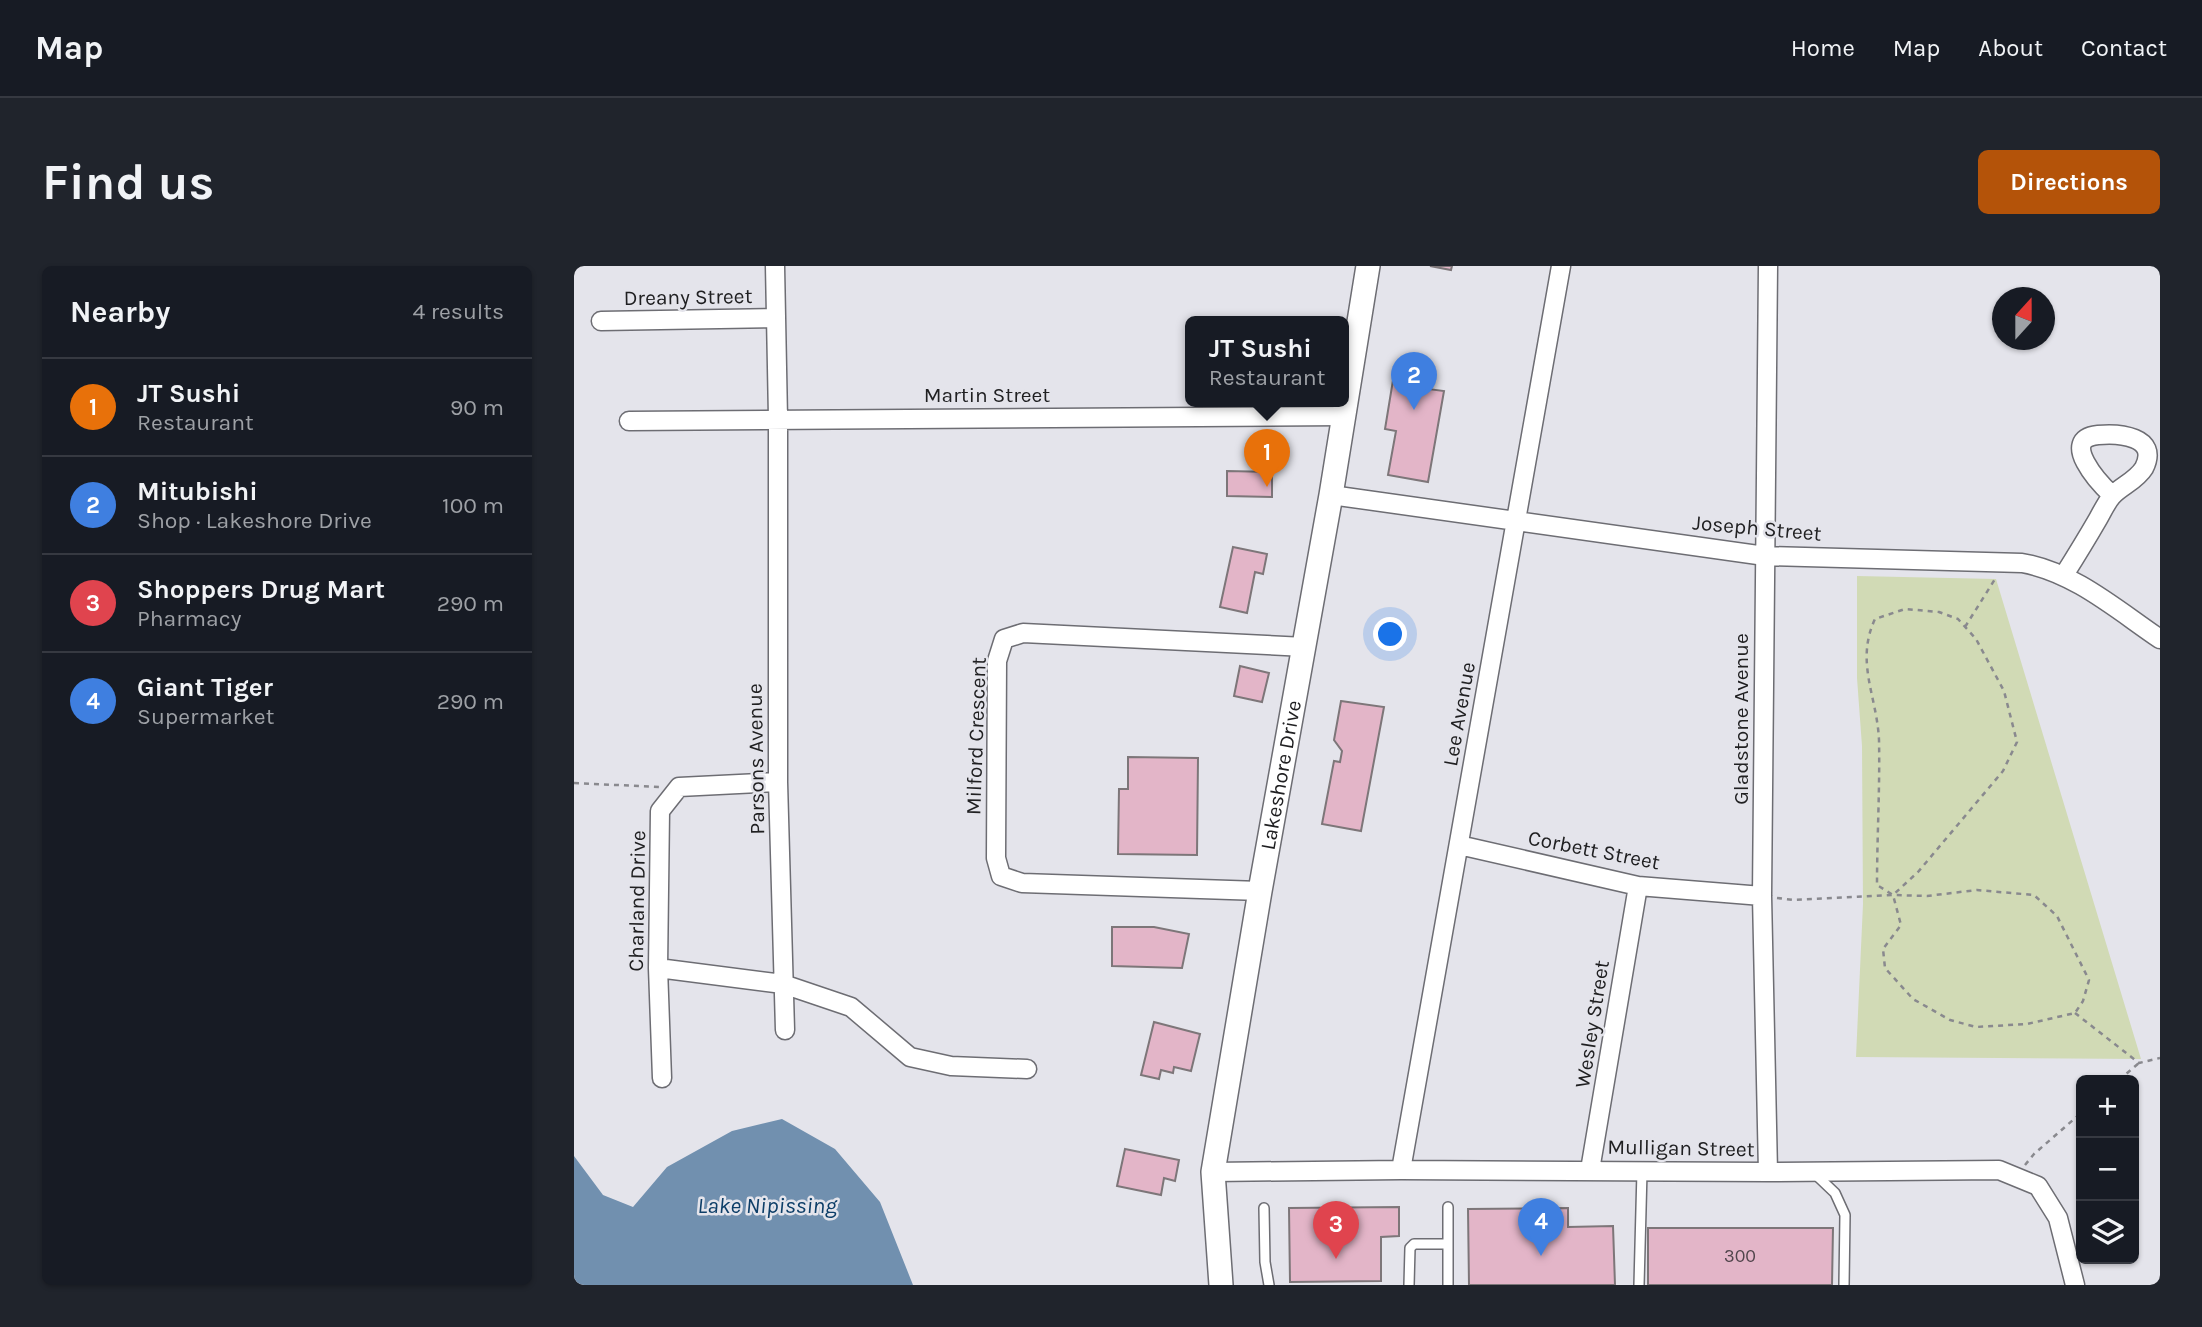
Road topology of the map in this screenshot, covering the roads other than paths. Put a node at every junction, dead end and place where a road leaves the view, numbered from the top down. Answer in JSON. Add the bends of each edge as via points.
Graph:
{"nodes":[{"id":1,"x":775,"y":266,"type":"edge"},
{"id":2,"x":1368,"y":266,"type":"edge"},
{"id":3,"x":1561,"y":266,"type":"edge"},
{"id":4,"x":1768,"y":266,"type":"edge"},
{"id":5,"x":776,"y":318,"type":"junction"},
{"id":6,"x":601,"y":321,"type":"dead end"},
{"id":7,"x":1349,"y":390,"type":"edge"},
{"id":8,"x":1346,"y":407,"type":"edge"},
{"id":9,"x":1345,"y":416,"type":"junction"},
{"id":10,"x":778,"y":418,"type":"junction"},
{"id":11,"x":629,"y":421,"type":"dead end"},
{"id":12,"x":1331,"y":495,"type":"junction"},
{"id":13,"x":2112,"y":495,"type":"dead end"},
{"id":14,"x":1517,"y":521,"type":"junction"},
{"id":15,"x":1765,"y":556,"type":"junction"},
{"id":16,"x":2064,"y":575,"type":"junction"},
{"id":17,"x":2160,"y":639,"type":"edge"},
{"id":18,"x":1305,"y":647,"type":"junction"},
{"id":19,"x":778,"y":782,"type":"junction"},
{"id":20,"x":1459,"y":845,"type":"junction"},
{"id":21,"x":1638,"y":886,"type":"junction"},
{"id":22,"x":1260,"y":891,"type":"junction"},
{"id":23,"x":1762,"y":896,"type":"junction"},
{"id":24,"x":658,"y":968,"type":"junction"},
{"id":25,"x":783,"y":984,"type":"junction"},
{"id":26,"x":785,"y":1030,"type":"dead end"},
{"id":27,"x":1027,"y":1069,"type":"dead end"},
{"id":28,"x":662,"y":1078,"type":"dead end"},
{"id":29,"x":1401,"y":1170,"type":"junction"},
{"id":30,"x":1590,"y":1170,"type":"junction"},
{"id":31,"x":1642,"y":1171,"type":"junction"},
{"id":32,"x":1213,"y":1172,"type":"junction"},
{"id":33,"x":1768,"y":1172,"type":"junction"},
{"id":34,"x":1814,"y":1172,"type":"junction"},
{"id":35,"x":1448,"y":1207,"type":"dead end"},
{"id":36,"x":1264,"y":1208,"type":"dead end"},
{"id":37,"x":1448,"y":1244,"type":"junction"},
{"id":38,"x":1220,"y":1285,"type":"edge"},
{"id":39,"x":1269,"y":1285,"type":"edge"},
{"id":40,"x":1409,"y":1285,"type":"edge"},
{"id":41,"x":1448,"y":1285,"type":"edge"},
{"id":42,"x":1639,"y":1285,"type":"edge"},
{"id":43,"x":1844,"y":1285,"type":"edge"},
{"id":44,"x":2075,"y":1285,"type":"edge"}],
"edges":[{"from":1,"to":5,"type":"street","name":"Parsons Avenue"},
{"from":2,"to":7,"type":"main road","name":"Lakeshore Drive"},
{"from":3,"to":14,"type":"street","name":"Lee Avenue"},
{"from":4,"to":15,"type":"street","name":"Gladstone Avenue"},
{"from":5,"to":6,"type":"street","name":"Dreany Street"},
{"from":5,"to":10,"type":"street","name":"Parsons Avenue"},
{"from":8,"to":9,"type":"main road","name":"Lakeshore Drive"},
{"from":9,"to":10,"type":"street","name":"Martin Street"},
{"from":9,"to":12,"type":"main road","name":"Lakeshore Drive"},
{"from":10,"to":11,"type":"street","name":"Martin Street"},
{"from":10,"to":19,"type":"street","name":"Parsons Avenue"},
{"from":12,"to":14,"type":"street","name":"Joseph Street"},
{"from":12,"to":18,"type":"main road","name":"Lakeshore Drive"},
{"from":13,"to":16,"type":"street"},
{"from":14,"to":15,"type":"street","name":"Joseph Street"},
{"from":14,"to":20,"type":"street","name":"Lee Avenue"},
{"from":15,"to":16,"type":"street","name":"Joseph Street","via":[[2006,563],[2040,566]]},
{"from":15,"to":23,"type":"street","name":"Gladstone Avenue"},
{"from":16,"to":17,"type":"street","name":"Joseph Street"},
{"from":18,"to":22,"type":"main road","name":"Lakeshore Drive"},
{"from":18,"to":22,"type":"street","name":"Milford Crescent","via":[[1023,633],[1004,639],[997,661],[996,858],[1001,876],[1022,883]]},
{"from":19,"to":24,"type":"street","name":"Charland Drive","via":[[679,788],[660,811]]},
{"from":19,"to":25,"type":"street","name":"Parsons Avenue"},
{"from":20,"to":21,"type":"street","name":"Corbett Street"},
{"from":20,"to":29,"type":"street","name":"Lee Avenue"},
{"from":21,"to":23,"type":"street","name":"Corbett Street"},
{"from":21,"to":30,"type":"street","name":"Wesley Street"},
{"from":22,"to":32,"type":"main road","name":"Lakeshore Drive"},
{"from":23,"to":33,"type":"street","name":"Gladstone Avenue"},
{"from":24,"to":25,"type":"street"},
{"from":24,"to":28,"type":"street","name":"Charland Drive"},
{"from":25,"to":26,"type":"street","name":"Parsons Avenue"},
{"from":25,"to":27,"type":"street","via":[[851,1007],[911,1057],[951,1066]]},
{"from":29,"to":30,"type":"street","name":"Mulligan Street"},
{"from":29,"to":32,"type":"street","name":"Mulligan Street"},
{"from":30,"to":31,"type":"street","name":"Mulligan Street"},
{"from":31,"to":33,"type":"street","name":"Mulligan Street"},
{"from":31,"to":42,"type":"lane"},
{"from":32,"to":38,"type":"main road","name":"Lakeshore Drive"},
{"from":33,"to":34,"type":"street","name":"Mulligan Street"},
{"from":34,"to":43,"type":"lane","via":[[1835,1193],[1845,1215]]},
{"from":34,"to":44,"type":"street","name":"Mulligan Street","via":[[1999,1170],[2038,1186],[2058,1218]]},
{"from":35,"to":37,"type":"lane"},
{"from":36,"to":39,"type":"lane"},
{"from":37,"to":40,"type":"lane","via":[[1410,1248]]},
{"from":37,"to":41,"type":"lane"}]}
